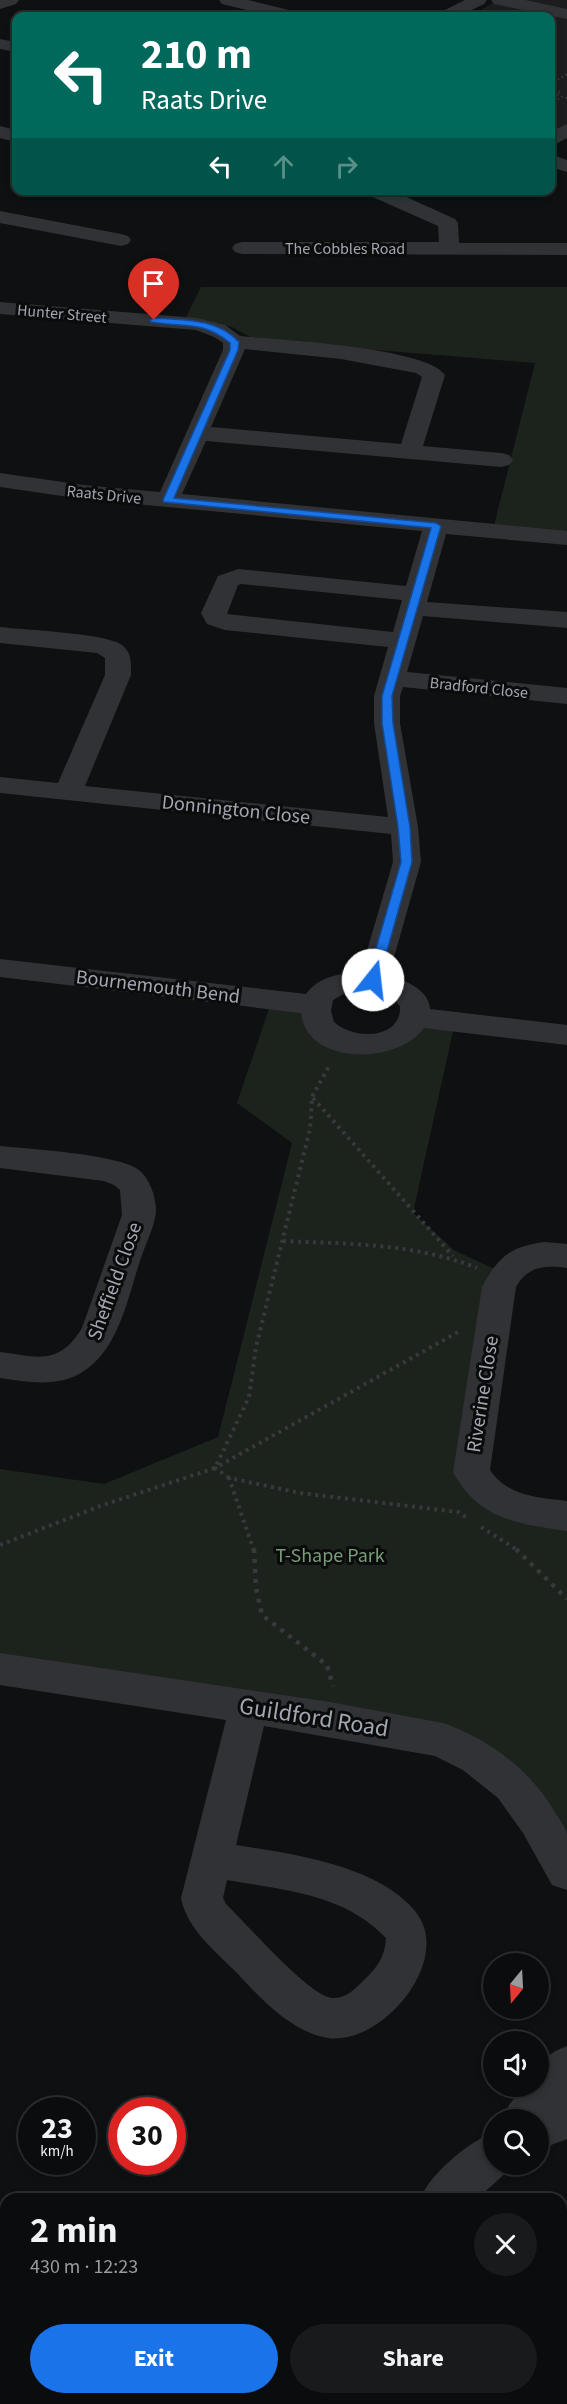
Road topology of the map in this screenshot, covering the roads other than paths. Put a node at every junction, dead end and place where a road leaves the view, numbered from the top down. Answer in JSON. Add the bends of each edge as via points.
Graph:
{"nodes":[{"id":1,"x":9,"y":0,"type":"edge"},
{"id":2,"x":228,"y":0,"type":"edge"},
{"id":3,"x":478,"y":0,"type":"edge"},
{"id":4,"x":500,"y":0,"type":"edge"},
{"id":5,"x":0,"y":4,"type":"edge"},
{"id":6,"x":275,"y":12,"type":"edge"},
{"id":7,"x":455,"y":12,"type":"edge"},
{"id":8,"x":548,"y":12,"type":"edge"},
{"id":9,"x":384,"y":195,"type":"edge"},
{"id":10,"x":0,"y":217,"type":"edge"},
{"id":11,"x":121,"y":240,"type":"dead end"},
{"id":12,"x":242,"y":248,"type":"dead end"},
{"id":13,"x":449,"y":248,"type":"junction"},
{"id":14,"x":567,"y":249,"type":"edge"},
{"id":15,"x":1,"y":309,"type":"edge"},
{"id":16,"x":234,"y":342,"type":"junction"},
{"id":17,"x":196,"y":433,"type":"junction"},
{"id":18,"x":410,"y":452,"type":"junction"},
{"id":19,"x":501,"y":460,"type":"dead end"},
{"id":20,"x":0,"y":480,"type":"edge"},
{"id":21,"x":168,"y":500,"type":"junction"},
{"id":22,"x":436,"y":526,"type":"junction"},
{"id":23,"x":567,"y":537,"type":"edge"},
{"id":24,"x":414,"y":601,"type":"junction"},
{"id":25,"x":567,"y":620,"type":"edge"},
{"id":26,"x":0,"y":635,"type":"edge"},
{"id":27,"x":402,"y":641,"type":"junction"},
{"id":28,"x":391,"y":678,"type":"junction"},
{"id":29,"x":567,"y":696,"type":"edge"},
{"id":30,"x":0,"y":785,"type":"edge"},
{"id":31,"x":68,"y":792,"type":"junction"},
{"id":32,"x":404,"y":827,"type":"junction"},
{"id":33,"x":0,"y":968,"type":"edge"},
{"id":34,"x":373,"y":980,"type":"junction"},
{"id":35,"x":315,"y":1005,"type":"junction"},
{"id":36,"x":417,"y":1017,"type":"junction"},
{"id":37,"x":567,"y":1035,"type":"edge"},
{"id":38,"x":0,"y":1157,"type":"edge"},
{"id":39,"x":567,"y":1256,"type":"edge"},
{"id":40,"x":0,"y":1365,"type":"edge"},
{"id":41,"x":567,"y":1516,"type":"edge"},
{"id":42,"x":0,"y":1669,"type":"edge"},
{"id":43,"x":249,"y":1707,"type":"junction"},
{"id":44,"x":212,"y":1859,"type":"junction"},
{"id":45,"x":567,"y":1872,"type":"edge"},
{"id":46,"x":567,"y":2067,"type":"edge"},
{"id":47,"x":534,"y":2109,"type":"edge"},
{"id":48,"x":567,"y":2117,"type":"edge"},
{"id":49,"x":549,"y":2124,"type":"edge"},
{"id":50,"x":483,"y":2164,"type":"edge"},
{"id":51,"x":451,"y":2193,"type":"edge"}],
"edges":[{"from":1,"to":5,"type":"street"},
{"from":2,"to":6,"type":"street"},
{"from":3,"to":7,"type":"street"},
{"from":4,"to":8,"type":"street"},
{"from":9,"to":13,"type":"street","via":[[448,223]]},
{"from":10,"to":11,"type":"street"},
{"from":12,"to":13,"type":"street","name":"The Cobbles Road"},
{"from":13,"to":14,"type":"street","name":"The Cobbles Road"},
{"from":15,"to":16,"type":"street","name":"Hunter Street","via":[[198,324],[219,329]]},
{"from":16,"to":17,"type":"street","via":[[234,350]]},
{"from":16,"to":18,"type":"street","via":[[332,351],[428,368],[434,375]]},
{"from":17,"to":18,"type":"street"},
{"from":17,"to":21,"type":"street"},
{"from":18,"to":19,"type":"street"},
{"from":20,"to":21,"type":"street","name":"Raats Drive"},
{"from":21,"to":22,"type":"street","name":"Raats Drive"},
{"from":22,"to":23,"type":"street","name":"Raats Drive"},
{"from":22,"to":24,"type":"street"},
{"from":24,"to":25,"type":"street"},
{"from":24,"to":27,"type":"street"},
{"from":24,"to":27,"type":"street","via":[[238,576],[227,581],[214,613],[216,619],[225,622]]},
{"from":26,"to":31,"type":"street","via":[[102,646],[118,657],[118,675]]},
{"from":27,"to":28,"type":"street"},
{"from":28,"to":29,"type":"street","name":"Bradford Close"},
{"from":28,"to":32,"type":"street","via":[[387,723]]},
{"from":30,"to":31,"type":"street","name":"Donnington Close"},
{"from":31,"to":32,"type":"street","name":"Donnington Close"},
{"from":32,"to":34,"type":"street","via":[[406,862]]},
{"from":33,"to":35,"type":"street","name":"Bournemouth Bend"},
{"from":34,"to":35,"type":"street","via":[[351,981],[330,988]]},
{"from":34,"to":36,"type":"street","via":[[405,992]]},
{"from":35,"to":36,"type":"street","via":[[316,1021],[321,1028],[333,1037],[361,1045],[382,1044],[403,1035]]},
{"from":36,"to":37,"type":"street"},
{"from":38,"to":40,"type":"street","name":"Sheffield Close","via":[[124,1175],[140,1199],[139,1215],[99,1330],[79,1360],[58,1368],[34,1370]]},
{"from":39,"to":41,"type":"street","name":"Riverine Close","via":[[534,1255],[516,1262],[499,1295],[471,1472],[491,1497],[532,1511]]},
{"from":42,"to":43,"type":"street","name":"Guildford Road"},
{"from":43,"to":44,"type":"street"},
{"from":43,"to":45,"type":"street","name":"Guildford Road","via":[[443,1740],[477,1758],[512,1786],[538,1820]]},
{"from":44,"to":44,"type":"street","via":[[202,1898],[204,1908],[299,2003],[320,2016],[352,2015],[397,1977],[408,1945],[403,1926],[383,1908],[331,1882]]},
{"from":46,"to":47,"type":"street"},
{"from":48,"to":49,"type":"street"},
{"from":50,"to":51,"type":"street"}]}
